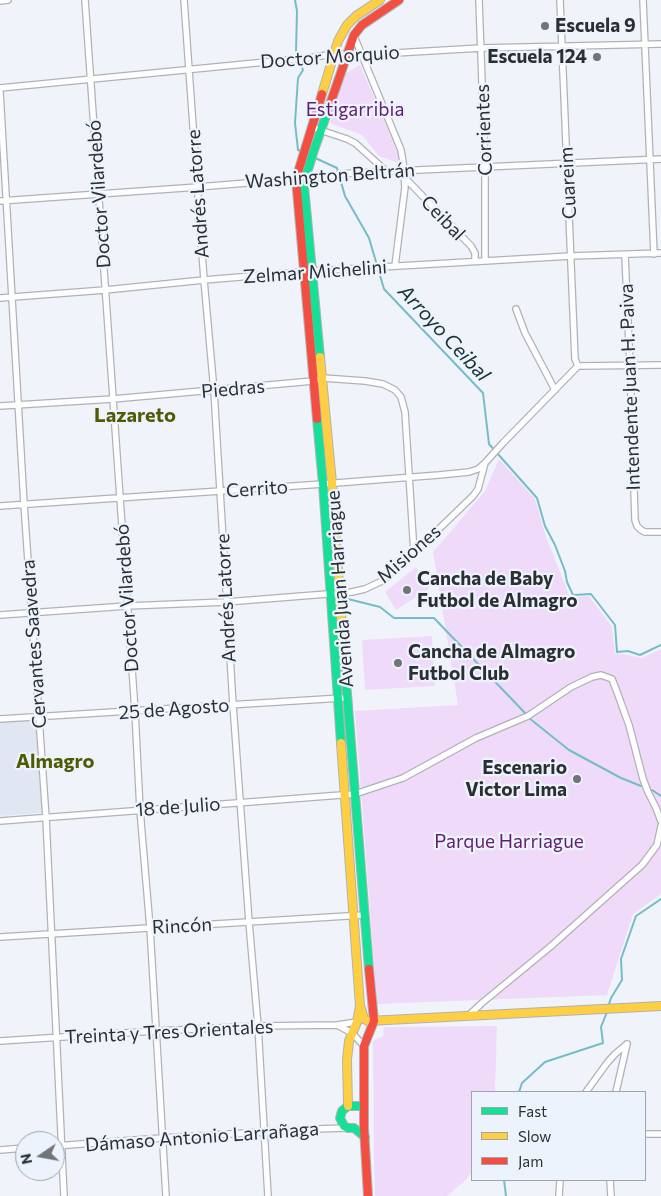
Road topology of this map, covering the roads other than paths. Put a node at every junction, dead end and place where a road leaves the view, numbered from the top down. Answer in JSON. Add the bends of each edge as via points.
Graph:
{"nodes":[{"id":1,"x":8,"y":0,"type":"edge"},
{"id":2,"x":85,"y":0,"type":"edge"},
{"id":3,"x":184,"y":0,"type":"edge"},
{"id":4,"x":380,"y":0,"type":"edge"},
{"id":5,"x":399,"y":0,"type":"edge"},
{"id":6,"x":479,"y":0,"type":"edge"},
{"id":7,"x":560,"y":0,"type":"edge"},
{"id":8,"x":643,"y":0,"type":"edge"},
{"id":9,"x":0,"y":1,"type":"edge"},
{"id":10,"x":354,"y":35,"type":"junction"},
{"id":11,"x":644,"y":44,"type":"junction"},
{"id":12,"x":661,"y":44,"type":"edge"},
{"id":13,"x":562,"y":47,"type":"junction"},
{"id":14,"x":481,"y":48,"type":"junction"},
{"id":15,"x":334,"y":54,"type":"junction"},
{"id":16,"x":346,"y":54,"type":"junction"},
{"id":17,"x":361,"y":55,"type":"junction"},
{"id":18,"x":189,"y":68,"type":"junction"},
{"id":19,"x":91,"y":78,"type":"junction"},
{"id":20,"x":0,"y":88,"type":"edge"},
{"id":21,"x":0,"y":92,"type":"edge"},
{"id":22,"x":311,"y":128,"type":"junction"},
{"id":23,"x":320,"y":131,"type":"junction"},
{"id":24,"x":650,"y":159,"type":"junction"},
{"id":25,"x":661,"y":159,"type":"edge"},
{"id":26,"x":566,"y":163,"type":"junction"},
{"id":27,"x":305,"y":164,"type":"junction"},
{"id":28,"x":485,"y":166,"type":"junction"},
{"id":29,"x":404,"y":170,"type":"junction"},
{"id":30,"x":386,"y":171,"type":"junction"},
{"id":31,"x":405,"y":178,"type":"junction"},
{"id":32,"x":296,"y":179,"type":"junction"},
{"id":33,"x":305,"y":179,"type":"junction"},
{"id":34,"x":198,"y":187,"type":"junction"},
{"id":35,"x":99,"y":193,"type":"junction"},
{"id":36,"x":3,"y":200,"type":"edge"},
{"id":37,"x":661,"y":253,"type":"edge"},
{"id":38,"x":654,"y":254,"type":"junction"},
{"id":39,"x":625,"y":255,"type":"junction"},
{"id":40,"x":571,"y":256,"type":"junction"},
{"id":41,"x":485,"y":261,"type":"junction"},
{"id":42,"x":475,"y":262,"type":"junction"},
{"id":43,"x":396,"y":266,"type":"junction"},
{"id":44,"x":312,"y":271,"type":"junction"},
{"id":45,"x":303,"y":272,"type":"junction"},
{"id":46,"x":204,"y":280,"type":"junction"},
{"id":47,"x":105,"y":290,"type":"junction"},
{"id":48,"x":13,"y":297,"type":"junction"},
{"id":49,"x":0,"y":298,"type":"edge"},
{"id":50,"x":516,"y":309,"type":"dead end"},
{"id":51,"x":661,"y":364,"type":"edge"},
{"id":52,"x":578,"y":366,"type":"junction"},
{"id":53,"x":630,"y":366,"type":"junction"},
{"id":54,"x":323,"y":378,"type":"junction"},
{"id":55,"x":313,"y":381,"type":"junction"},
{"id":56,"x":555,"y":390,"type":"junction"},
{"id":57,"x":214,"y":391,"type":"junction"},
{"id":58,"x":113,"y":400,"type":"junction"},
{"id":59,"x":18,"y":405,"type":"junction"},
{"id":60,"x":0,"y":406,"type":"edge"},
{"id":61,"x":485,"y":463,"type":"junction"},
{"id":62,"x":410,"y":478,"type":"junction"},
{"id":63,"x":332,"y":483,"type":"junction"},
{"id":64,"x":323,"y":484,"type":"junction"},
{"id":65,"x":220,"y":491,"type":"junction"},
{"id":66,"x":120,"y":498,"type":"junction"},
{"id":67,"x":24,"y":504,"type":"junction"},
{"id":68,"x":0,"y":506,"type":"edge"},
{"id":69,"x":661,"y":532,"type":"edge"},
{"id":70,"x":414,"y":553,"type":"junction"},
{"id":71,"x":340,"y":593,"type":"junction"},
{"id":72,"x":330,"y":594,"type":"junction"},
{"id":73,"x":226,"y":602,"type":"junction"},
{"id":74,"x":127,"y":606,"type":"junction"},
{"id":75,"x":32,"y":613,"type":"junction"},
{"id":76,"x":0,"y":615,"type":"edge"},
{"id":77,"x":338,"y":698,"type":"junction"},
{"id":78,"x":347,"y":698,"type":"junction"},
{"id":79,"x":233,"y":705,"type":"junction"},
{"id":80,"x":135,"y":711,"type":"junction"},
{"id":81,"x":39,"y":716,"type":"junction"},
{"id":82,"x":0,"y":719,"type":"edge"},
{"id":83,"x":345,"y":794,"type":"junction"},
{"id":84,"x":355,"y":794,"type":"junction"},
{"id":85,"x":240,"y":803,"type":"junction"},
{"id":86,"x":140,"y":810,"type":"junction"},
{"id":87,"x":46,"y":818,"type":"junction"},
{"id":88,"x":0,"y":821,"type":"edge"},
{"id":89,"x":661,"y":821,"type":"edge"},
{"id":90,"x":661,"y":826,"type":"edge"},
{"id":91,"x":364,"y":915,"type":"junction"},
{"id":92,"x":354,"y":916,"type":"junction"},
{"id":93,"x":248,"y":922,"type":"junction"},
{"id":94,"x":150,"y":928,"type":"junction"},
{"id":95,"x":52,"y":934,"type":"junction"},
{"id":96,"x":0,"y":936,"type":"edge"},
{"id":97,"x":360,"y":1006,"type":"junction"},
{"id":98,"x":661,"y":1006,"type":"edge"},
{"id":99,"x":469,"y":1015,"type":"junction"},
{"id":100,"x":374,"y":1017,"type":"junction"},
{"id":101,"x":357,"y":1022,"type":"junction"},
{"id":102,"x":338,"y":1025,"type":"junction"},
{"id":103,"x":258,"y":1026,"type":"junction"},
{"id":104,"x":156,"y":1031,"type":"junction"},
{"id":105,"x":352,"y":1033,"type":"junction"},
{"id":106,"x":58,"y":1038,"type":"junction"},
{"id":107,"x":0,"y":1041,"type":"edge"},
{"id":108,"x":364,"y":1046,"type":"junction"},
{"id":109,"x":587,"y":1091,"type":"edge"},
{"id":110,"x":616,"y":1091,"type":"edge"},
{"id":111,"x":348,"y":1106,"type":"junction"},
{"id":112,"x":364,"y":1106,"type":"junction"},
{"id":113,"x":364,"y":1125,"type":"junction"},
{"id":114,"x":351,"y":1128,"type":"junction"},
{"id":115,"x":58,"y":1131,"type":"edge"},
{"id":116,"x":264,"y":1132,"type":"junction"},
{"id":117,"x":646,"y":1134,"type":"edge"},
{"id":118,"x":661,"y":1134,"type":"edge"},
{"id":119,"x":365,"y":1136,"type":"junction"},
{"id":120,"x":162,"y":1138,"type":"junction"},
{"id":121,"x":65,"y":1145,"type":"edge"},
{"id":122,"x":15,"y":1149,"type":"edge"},
{"id":123,"x":0,"y":1150,"type":"edge"},
{"id":124,"x":62,"y":1181,"type":"edge"},
{"id":125,"x":560,"y":1181,"type":"edge"},
{"id":126,"x":610,"y":1181,"type":"edge"},
{"id":127,"x":64,"y":1196,"type":"edge"},
{"id":128,"x":166,"y":1196,"type":"edge"},
{"id":129,"x":268,"y":1196,"type":"edge"},
{"id":130,"x":368,"y":1196,"type":"edge"},
{"id":131,"x":559,"y":1196,"type":"edge"},
{"id":132,"x":611,"y":1196,"type":"edge"}],
"edges":[{"from":1,"to":9,"type":"street"},
{"from":2,"to":19,"type":"street","name":"Doctor Vilardebó"},
{"from":3,"to":18,"type":"street","name":"Andrés Latorre"},
{"from":4,"to":15,"type":"street","via":[[347,25]]},
{"from":5,"to":10,"type":"street","via":[[362,25]]},
{"from":6,"to":14,"type":"street","name":"Corrientes"},
{"from":7,"to":13,"type":"street","name":"Cuareim"},
{"from":8,"to":11,"type":"street"},
{"from":10,"to":16,"type":"street"},
{"from":10,"to":17,"type":"street"},
{"from":11,"to":12,"type":"street","name":"Doctor Morquio"},
{"from":11,"to":13,"type":"street","name":"Doctor Morquio"},
{"from":11,"to":24,"type":"street"},
{"from":13,"to":14,"type":"street","name":"Doctor Morquio"},
{"from":13,"to":26,"type":"street","name":"Cuareim"},
{"from":14,"to":17,"type":"street","name":"Doctor Morquio"},
{"from":14,"to":28,"type":"street","name":"Corrientes"},
{"from":15,"to":16,"type":"street","name":"Doctor Morquio"},
{"from":15,"to":18,"type":"street","name":"Doctor Morquio"},
{"from":15,"to":22,"type":"street"},
{"from":16,"to":17,"type":"street","name":"Doctor Morquio"},
{"from":16,"to":23,"type":"street"},
{"from":17,"to":29,"type":"street","via":[[401,150]]},
{"from":18,"to":19,"type":"street","name":"Doctor Morquio"},
{"from":18,"to":34,"type":"street","name":"Andrés Latorre"},
{"from":19,"to":20,"type":"street","name":"Doctor Morquio"},
{"from":19,"to":35,"type":"street","name":"Doctor Vilardebó"},
{"from":21,"to":36,"type":"street","name":"Cervantes Saavedra"},
{"from":22,"to":23,"type":"street"},
{"from":22,"to":27,"type":"street","via":[[305,148]]},
{"from":23,"to":27,"type":"street"},
{"from":23,"to":30,"type":"street","via":[[347,139]]},
{"from":24,"to":25,"type":"street","name":"Washington Beltrán"},
{"from":24,"to":26,"type":"street","name":"Washington Beltrán"},
{"from":24,"to":38,"type":"street"},
{"from":26,"to":28,"type":"street","name":"Washington Beltrán"},
{"from":26,"to":40,"type":"street","name":"Cuareim"},
{"from":27,"to":32,"type":"street","name":"Avenida Juan Harriague"},
{"from":27,"to":33,"type":"street","name":"Avenida Juan Harriague"},
{"from":28,"to":29,"type":"street","name":"Washington Beltrán"},
{"from":28,"to":41,"type":"street","name":"Corrientes"},
{"from":29,"to":30,"type":"street","name":"Washington Beltrán"},
{"from":29,"to":31,"type":"street"},
{"from":30,"to":33,"type":"street","name":"Washington Beltrán"},
{"from":31,"to":42,"type":"street","name":"Ceibal","via":[[471,246]]},
{"from":31,"to":43,"type":"street"},
{"from":32,"to":33,"type":"street","name":"Washington Beltrán"},
{"from":32,"to":34,"type":"street","name":"Washington Beltrán"},
{"from":32,"to":45,"type":"street","name":"Avenida Juan Harriague"},
{"from":33,"to":44,"type":"street","name":"Avenida Juan Harriague"},
{"from":34,"to":35,"type":"street","name":"Washington Beltrán"},
{"from":34,"to":46,"type":"street","name":"Andrés Latorre"},
{"from":35,"to":36,"type":"street","name":"Washington Beltrán"},
{"from":35,"to":47,"type":"street","name":"Doctor Vilardebó"},
{"from":36,"to":48,"type":"street","name":"Cervantes Saavedra"},
{"from":37,"to":38,"type":"street","name":"Zelmar Michelini"},
{"from":38,"to":39,"type":"street","name":"Zelmar Michelini"},
{"from":39,"to":40,"type":"street","name":"Zelmar Michelini"},
{"from":39,"to":53,"type":"street","name":"Intendente Juan H. Paiva"},
{"from":40,"to":41,"type":"street","name":"Zelmar Michelini"},
{"from":40,"to":52,"type":"street","name":"Cuareim"},
{"from":41,"to":42,"type":"street","name":"Zelmar Michelini"},
{"from":42,"to":43,"type":"street","name":"Zelmar Michelini"},
{"from":43,"to":44,"type":"street","name":"Zelmar Michelini"},
{"from":44,"to":45,"type":"street","name":"Zelmar Michelini"},
{"from":44,"to":54,"type":"street","name":"Avenida Juan Harriague"},
{"from":45,"to":46,"type":"street","name":"Zelmar Michelini"},
{"from":45,"to":55,"type":"street","name":"Avenida Juan Harriague"},
{"from":46,"to":47,"type":"street","name":"Zelmar Michelini"},
{"from":46,"to":57,"type":"street","name":"Andrés Latorre"},
{"from":47,"to":48,"type":"street","name":"Zelmar Michelini"},
{"from":47,"to":58,"type":"street","name":"Doctor Vilardebó"},
{"from":48,"to":49,"type":"street","name":"Zelmar Michelini"},
{"from":48,"to":59,"type":"street","name":"Cervantes Saavedra"},
{"from":50,"to":56,"type":"street"},
{"from":51,"to":53,"type":"street"},
{"from":52,"to":53,"type":"street"},
{"from":52,"to":56,"type":"street"},
{"from":53,"to":69,"type":"street","name":"Intendente Juan H. Paiva","via":[[635,520],[645,532]]},
{"from":54,"to":55,"type":"street","name":"Piedras"},
{"from":54,"to":62,"type":"street","name":"Piedras","via":[[366,381],[395,390],[405,412]]},
{"from":54,"to":63,"type":"street","name":"Avenida Juan Harriague"},
{"from":55,"to":57,"type":"street","name":"Piedras"},
{"from":55,"to":64,"type":"street","name":"Avenida Juan Harriague"},
{"from":56,"to":61,"type":"street","name":"Cerrito"},
{"from":57,"to":58,"type":"street","name":"Piedras"},
{"from":57,"to":65,"type":"street","name":"Andrés Latorre"},
{"from":58,"to":59,"type":"street","name":"Piedras"},
{"from":58,"to":66,"type":"street","name":"Doctor Vilardebó"},
{"from":59,"to":60,"type":"street","name":"Piedras"},
{"from":59,"to":67,"type":"street","name":"Cervantes Saavedra"},
{"from":61,"to":62,"type":"street","name":"Cerrito","via":[[469,472]]},
{"from":61,"to":70,"type":"street","name":"Misiones","via":[[478,490]]},
{"from":62,"to":63,"type":"street","name":"Cerrito"},
{"from":62,"to":70,"type":"street"},
{"from":63,"to":64,"type":"street","name":"Cerrito"},
{"from":63,"to":71,"type":"street","name":"Avenida Juan Harriague"},
{"from":64,"to":65,"type":"street","name":"Cerrito"},
{"from":64,"to":72,"type":"street","name":"Avenida Juan Harriague"},
{"from":65,"to":66,"type":"street","name":"Cerrito"},
{"from":65,"to":73,"type":"street","name":"Andrés Latorre"},
{"from":66,"to":67,"type":"street","name":"Cerrito"},
{"from":66,"to":74,"type":"street","name":"Doctor Vilardebó"},
{"from":67,"to":68,"type":"street","name":"Cerrito"},
{"from":67,"to":75,"type":"street","name":"Cervantes Saavedra"},
{"from":70,"to":71,"type":"street","name":"Misiones","via":[[382,581],[365,589]]},
{"from":71,"to":72,"type":"street","name":"Misiones"},
{"from":71,"to":78,"type":"street","name":"Avenida Juan Harriague"},
{"from":72,"to":73,"type":"street","name":"Misiones"},
{"from":72,"to":77,"type":"street","name":"Avenida Juan Harriague"},
{"from":73,"to":74,"type":"street","name":"Misiones"},
{"from":73,"to":79,"type":"street","name":"Andrés Latorre"},
{"from":74,"to":75,"type":"street","name":"Misiones"},
{"from":74,"to":80,"type":"street","name":"Doctor Vilardebó"},
{"from":75,"to":76,"type":"street","name":"Misiones"},
{"from":75,"to":81,"type":"street","name":"Cervantes Saavedra"},
{"from":77,"to":78,"type":"street","name":"25 de Agosto"},
{"from":77,"to":79,"type":"street","name":"25 de Agosto"},
{"from":77,"to":83,"type":"street","name":"Avenida Juan Harriague"},
{"from":78,"to":84,"type":"street","name":"Avenida Juan Harriague"},
{"from":79,"to":80,"type":"street","name":"25 de Agosto"},
{"from":79,"to":85,"type":"street","name":"Andrés Latorre"},
{"from":80,"to":81,"type":"street","name":"25 de Agosto"},
{"from":80,"to":86,"type":"street","name":"Doctor Vilardebó"},
{"from":81,"to":82,"type":"street","name":"25 de Agosto"},
{"from":81,"to":87,"type":"street","name":"Cervantes Saavedra"},
{"from":83,"to":84,"type":"street","name":"18 de Julio"},
{"from":83,"to":85,"type":"street","name":"18 de Julio"},
{"from":83,"to":92,"type":"street","name":"Avenida Juan Harriague"},
{"from":84,"to":89,"type":"street","name":"18 de Julio","via":[[403,778],[476,738],[528,716],[571,687],[601,676],[612,679],[615,686],[643,779]]},
{"from":84,"to":91,"type":"street","name":"Avenida Juan Harriague"},
{"from":85,"to":86,"type":"street","name":"18 de Julio"},
{"from":85,"to":93,"type":"street","name":"Andrés Latorre"},
{"from":86,"to":87,"type":"street","name":"18 de Julio"},
{"from":86,"to":94,"type":"street","name":"Doctor Vilardebó"},
{"from":87,"to":88,"type":"street","name":"18 de Julio"},
{"from":87,"to":95,"type":"street","name":"Cervantes Saavedra"},
{"from":90,"to":99,"type":"street","via":[[657,845],[642,865]]},
{"from":91,"to":92,"type":"street","name":"Rincón"},
{"from":91,"to":100,"type":"street","name":"Avenida Juan Harriague"},
{"from":92,"to":93,"type":"street","name":"Rincón"},
{"from":92,"to":97,"type":"street","name":"Avenida Juan Harriague"},
{"from":93,"to":94,"type":"street","name":"Rincón"},
{"from":93,"to":103,"type":"street","name":"Andrés Latorre"},
{"from":94,"to":95,"type":"street","name":"Rincón"},
{"from":94,"to":104,"type":"street","name":"Doctor Vilardebó"},
{"from":95,"to":96,"type":"street","name":"Rincón"},
{"from":95,"to":106,"type":"street","name":"Cervantes Saavedra"},
{"from":97,"to":100,"type":"street","via":[[366,1021]]},
{"from":97,"to":101,"type":"street","name":"Avenida Juan Harriague"},
{"from":98,"to":99,"type":"street"},
{"from":99,"to":100,"type":"street"},
{"from":100,"to":108,"type":"street","name":"Avenida Juan Harriague"},
{"from":101,"to":102,"type":"street","name":"Treinta y Tres Orientales"},
{"from":101,"to":105,"type":"street","name":"Avenida Juan Harriague"},
{"from":102,"to":103,"type":"street","name":"Treinta y Tres Orientales"},
{"from":102,"to":105,"type":"street"},
{"from":103,"to":104,"type":"street","name":"Treinta y Tres Orientales"},
{"from":103,"to":116,"type":"street","name":"Andrés Latorre"},
{"from":104,"to":106,"type":"street","name":"Treinta y Tres Orientales"},
{"from":104,"to":120,"type":"street","name":"Doctor Vilardebó"},
{"from":105,"to":108,"type":"street"},
{"from":105,"to":111,"type":"street","name":"Avenida Juan Harriague","via":[[347,1060]]},
{"from":106,"to":107,"type":"street","name":"Treinta y Tres Orientales"},
{"from":106,"to":115,"type":"street","name":"Cervantes Saavedra"},
{"from":108,"to":112,"type":"street","name":"Avenida Juan Harriague"},
{"from":109,"to":110,"type":"street","via":[[607,1063],[628,1044]]},
{"from":111,"to":112,"type":"street"},
{"from":111,"to":114,"type":"street","via":[[340,1118],[344,1126]]},
{"from":112,"to":113,"type":"street","name":"Avenida Juan Harriague"},
{"from":113,"to":114,"type":"street"},
{"from":113,"to":119,"type":"street","name":"Avenida Juan Harriague"},
{"from":114,"to":116,"type":"street","name":"Dámaso Antonio Larrañaga"},
{"from":114,"to":119,"type":"street"},
{"from":116,"to":120,"type":"street","name":"Dámaso Antonio Larrañaga"},
{"from":116,"to":129,"type":"street","name":"Andrés Latorre"},
{"from":117,"to":118,"type":"street"},
{"from":119,"to":130,"type":"street","name":"Avenida Juan Harriague"},
{"from":120,"to":121,"type":"street","name":"Dámaso Antonio Larrañaga"},
{"from":120,"to":128,"type":"street","name":"Doctor Vilardebó"},
{"from":122,"to":123,"type":"street"},
{"from":124,"to":127,"type":"street","name":"Cervantes Saavedra"},
{"from":125,"to":131,"type":"street"},
{"from":126,"to":132,"type":"street"}]}
